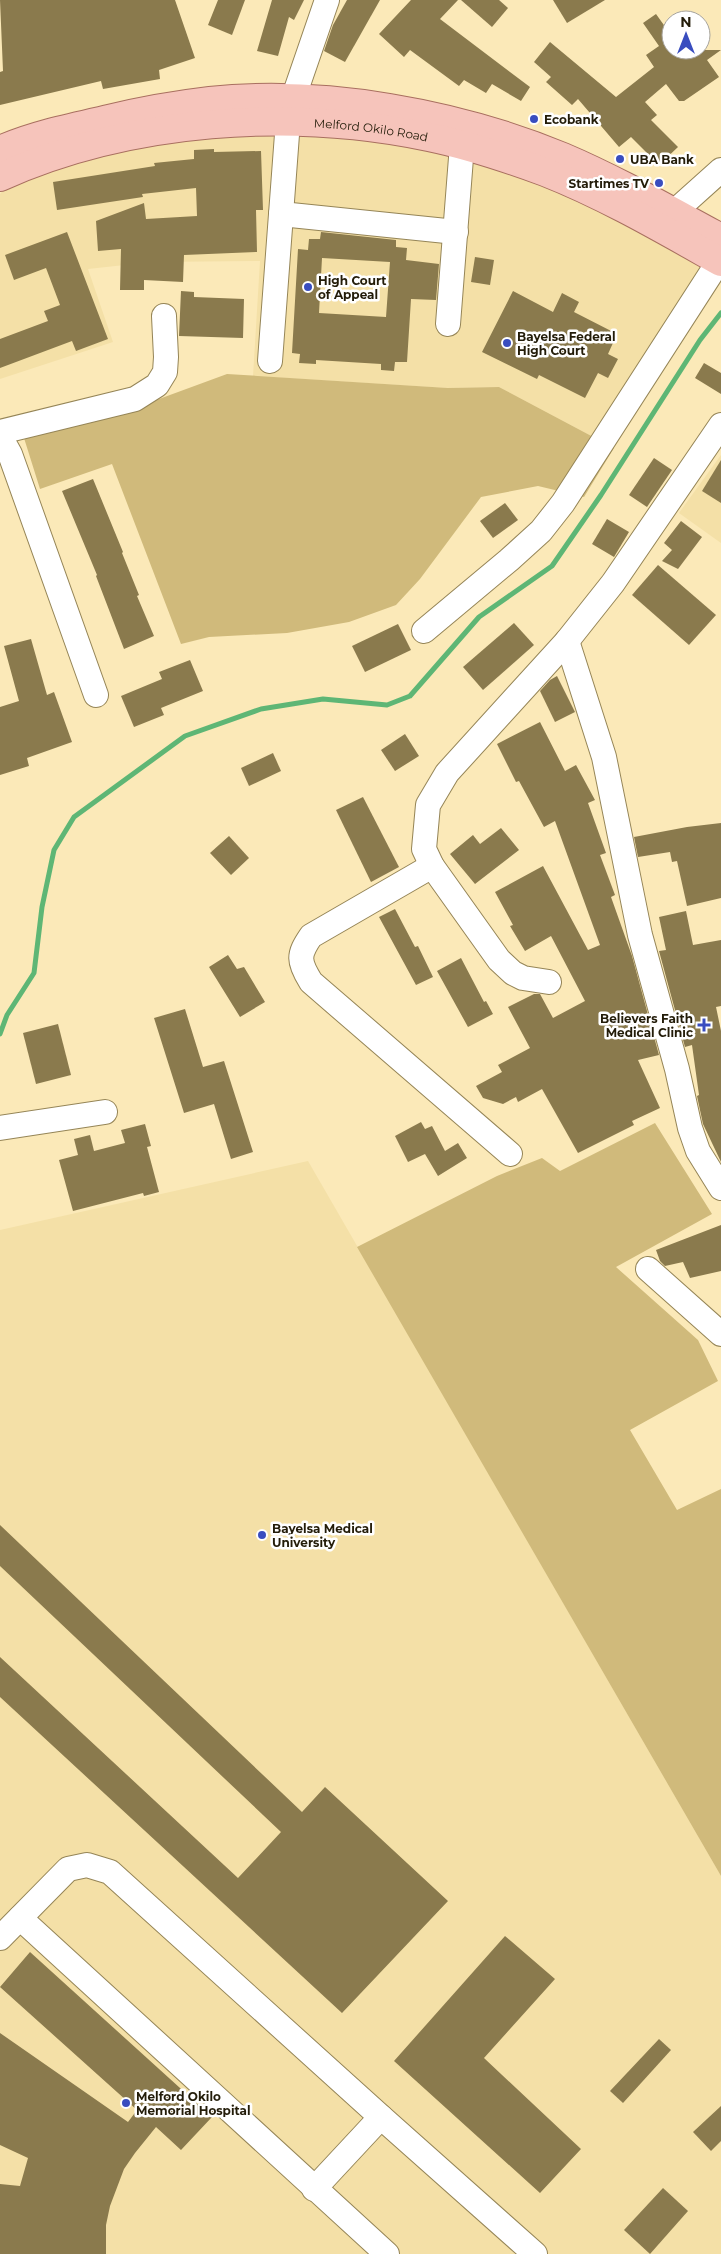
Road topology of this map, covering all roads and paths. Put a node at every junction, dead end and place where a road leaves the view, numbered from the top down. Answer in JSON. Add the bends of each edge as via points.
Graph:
{"nodes":[{"id":1,"x":327,"y":0,"type":"edge"},
{"id":2,"x":291,"y":110,"type":"junction"},
{"id":3,"x":462,"y":145,"type":"junction"},
{"id":4,"x":0,"y":150,"type":"edge"},
{"id":5,"x":721,"y":170,"type":"edge"},
{"id":6,"x":0,"y":177,"type":"edge"},
{"id":7,"x":673,"y":213,"type":"junction"},
{"id":8,"x":281,"y":214,"type":"junction"},
{"id":9,"x":456,"y":232,"type":"junction"},
{"id":10,"x":720,"y":254,"type":"edge"},
{"id":11,"x":164,"y":316,"type":"dead end"},
{"id":12,"x":448,"y":324,"type":"dead end"},
{"id":13,"x":270,"y":361,"type":"dead end"},
{"id":14,"x":721,"y":425,"type":"edge"},
{"id":15,"x":0,"y":432,"type":"edge"},
{"id":16,"x":0,"y":436,"type":"edge"},
{"id":17,"x":424,"y":631,"type":"dead end"},
{"id":18,"x":566,"y":641,"type":"junction"},
{"id":19,"x":96,"y":695,"type":"dead end"},
{"id":20,"x":432,"y":866,"type":"junction"},
{"id":21,"x":549,"y":982,"type":"dead end"},
{"id":22,"x":105,"y":1112,"type":"dead end"},
{"id":23,"x":0,"y":1128,"type":"edge"},
{"id":24,"x":510,"y":1154,"type":"dead end"},
{"id":25,"x":721,"y":1188,"type":"edge"},
{"id":26,"x":648,"y":1269,"type":"dead end"},
{"id":27,"x":721,"y":1334,"type":"edge"},
{"id":28,"x":20,"y":1918,"type":"junction"},
{"id":29,"x":0,"y":1938,"type":"edge"},
{"id":30,"x":381,"y":2118,"type":"junction"},
{"id":31,"x":314,"y":2189,"type":"junction"},
{"id":32,"x":387,"y":2254,"type":"edge"},
{"id":33,"x":535,"y":2254,"type":"edge"}],
"edges":[{"from":1,"to":2,"type":"street"},
{"from":2,"to":3,"type":"main road","name":"Melford Okilo Road","via":[[350,125],[428,136]]},
{"from":2,"to":4,"type":"main road","name":"Melford Okilo Road","via":[[258,98],[210,101],[84,124]]},
{"from":2,"to":6,"type":"main road","name":"Melford Okilo Road","via":[[236,123],[174,129],[85,146]]},
{"from":2,"to":7,"type":"main road","name":"Melford Okilo Road","via":[[371,106],[407,111],[486,131],[562,156]]},
{"from":2,"to":8,"type":"street"},
{"from":3,"to":9,"type":"street"},
{"from":3,"to":10,"type":"main road","name":"Melford Okilo Road","via":[[546,173]]},
{"from":5,"to":7,"type":"street"},
{"from":7,"to":10,"type":"main road","name":"Melford Okilo Road"},
{"from":8,"to":9,"type":"street"},
{"from":8,"to":13,"type":"street"},
{"from":9,"to":12,"type":"street"},
{"from":10,"to":17,"type":"street","via":[[563,502],[541,531]]},
{"from":11,"to":15,"type":"street","via":[[165,372],[156,385],[135,399]]},
{"from":14,"to":18,"type":"street","via":[[613,583]]},
{"from":16,"to":19,"type":"street","via":[[10,454]]},
{"from":18,"to":20,"type":"street","via":[[447,773],[428,805],[425,822],[424,848]]},
{"from":18,"to":25,"type":"street","via":[[604,758],[640,935],[690,1128],[698,1151]]},
{"from":20,"to":21,"type":"street","via":[[499,960],[513,974]]},
{"from":20,"to":24,"type":"street","via":[[312,936],[301,951],[302,967],[311,982]]},
{"from":22,"to":23,"type":"street"},
{"from":26,"to":27,"type":"street"},
{"from":28,"to":29,"type":"street"},
{"from":28,"to":30,"type":"street","via":[[68,1869],[88,1865],[110,1872]]},
{"from":28,"to":31,"type":"street"},
{"from":30,"to":31,"type":"street"},
{"from":30,"to":33,"type":"street"},
{"from":31,"to":32,"type":"street"}]}
